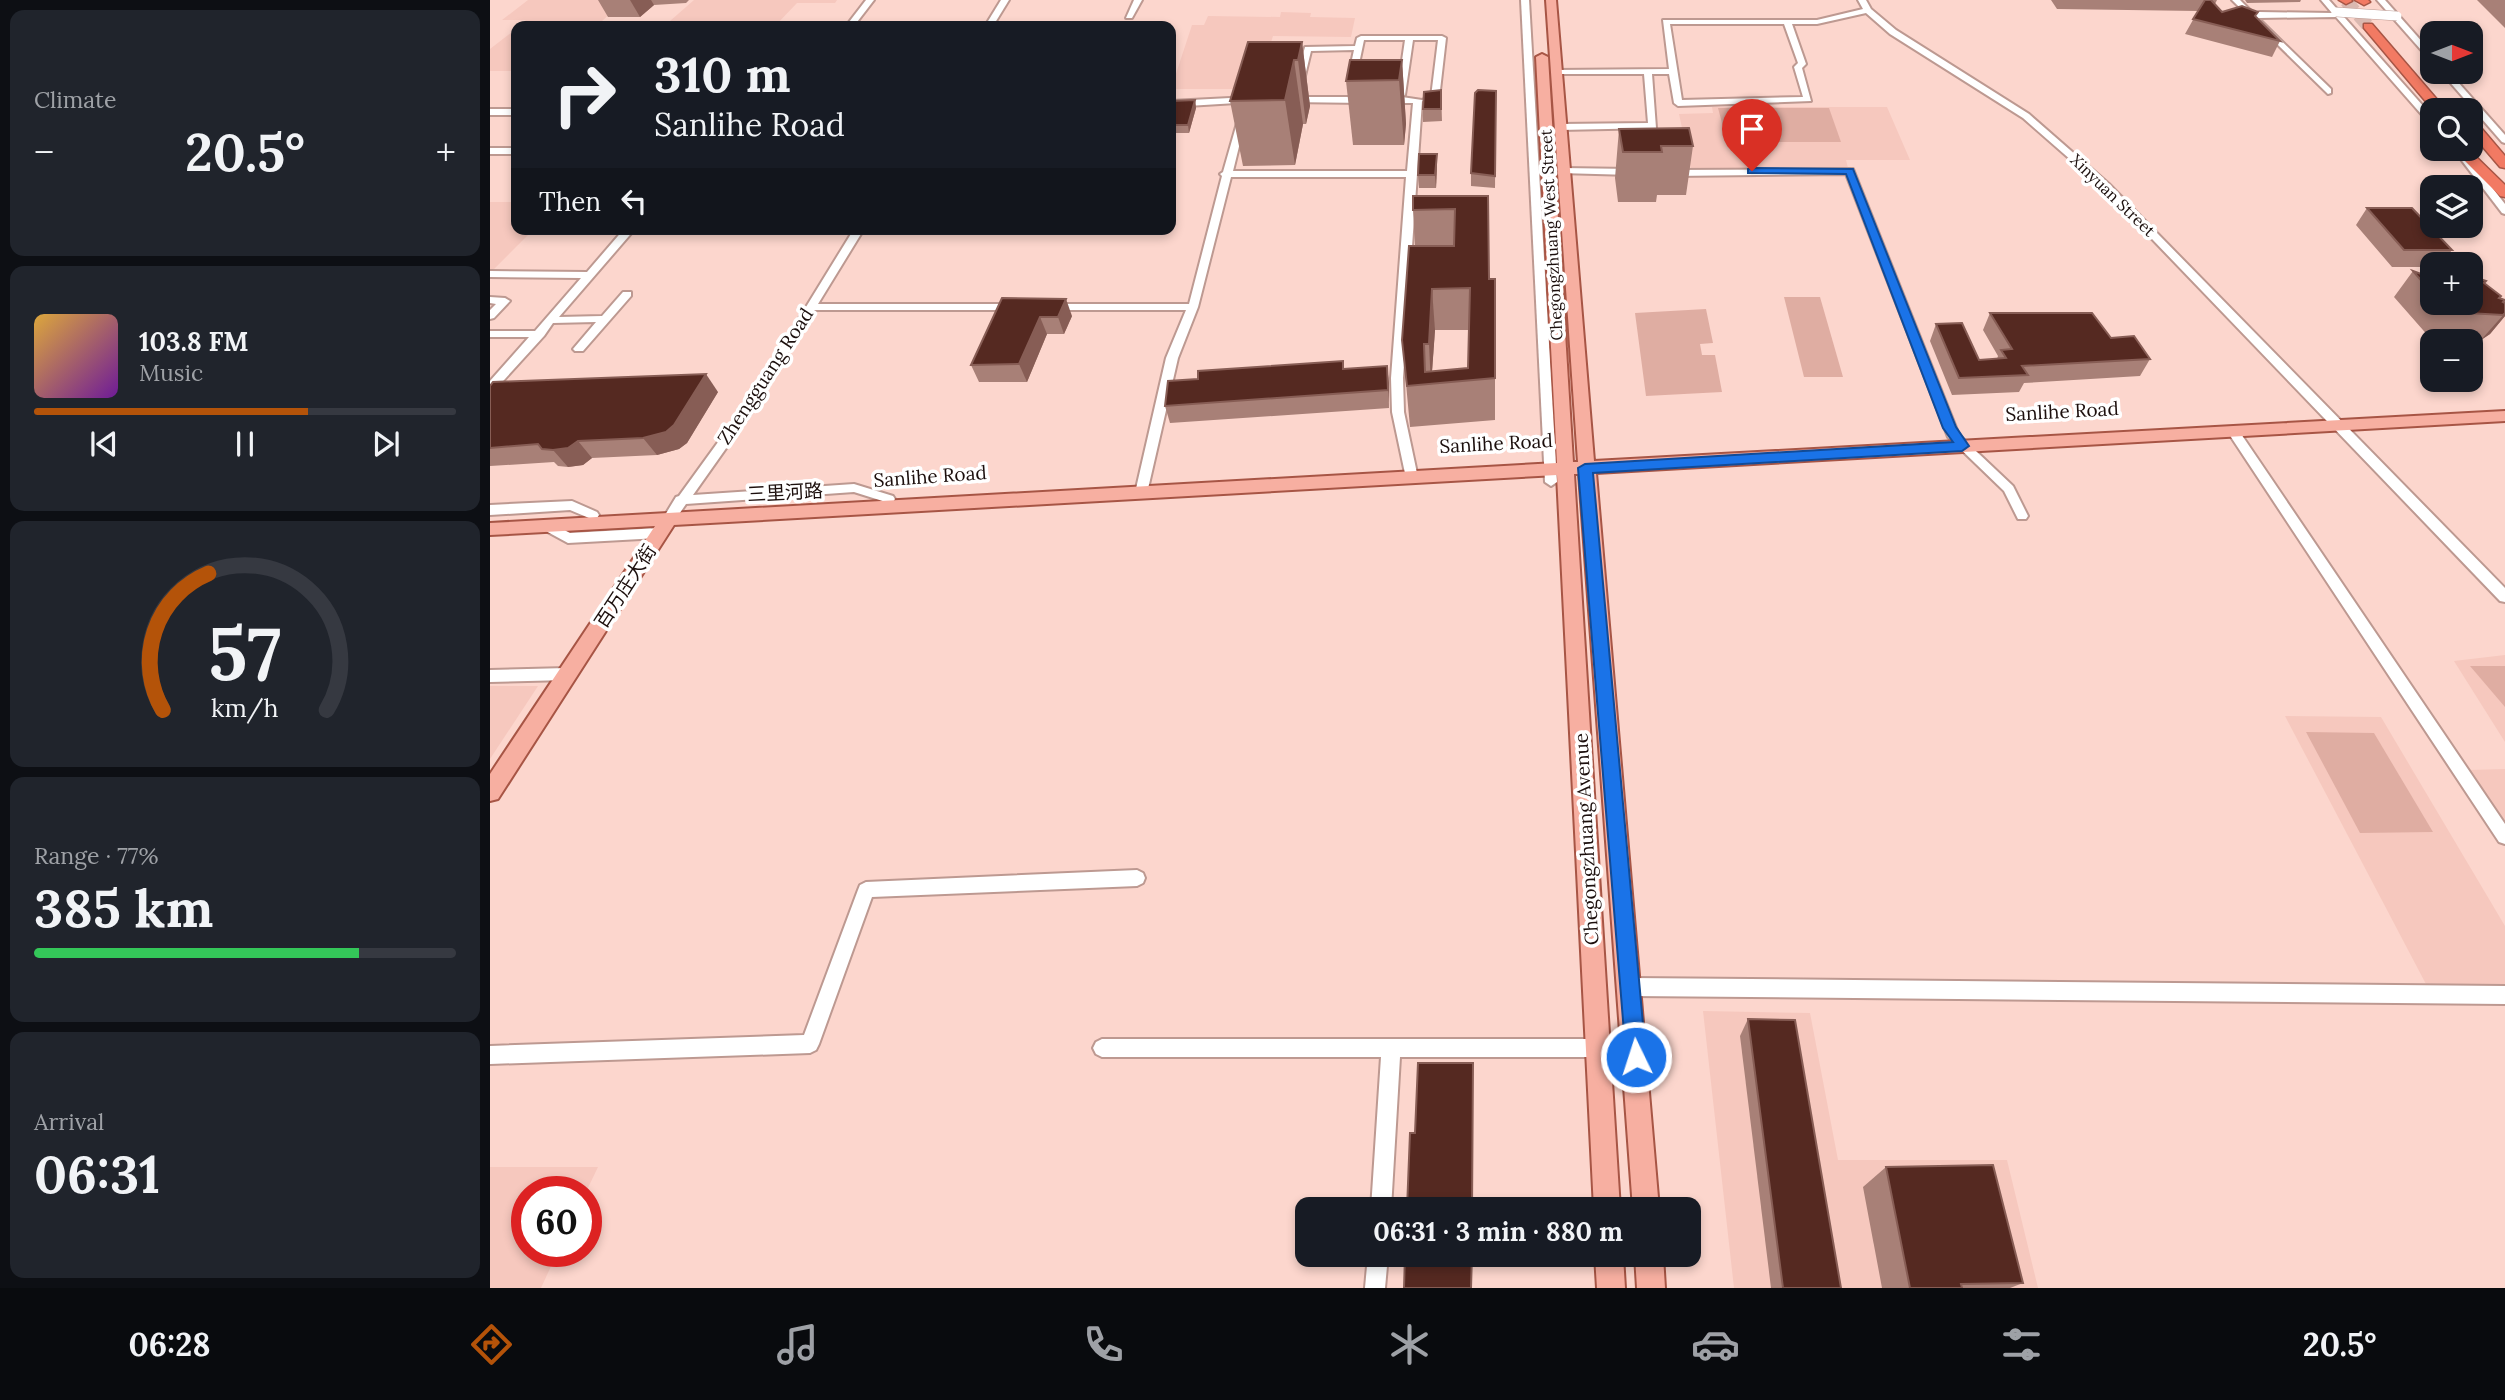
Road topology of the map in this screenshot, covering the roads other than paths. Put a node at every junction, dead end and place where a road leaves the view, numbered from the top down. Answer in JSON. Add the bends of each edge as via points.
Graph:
{"nodes":[{"id":1,"x":870,"y":0,"type":"edge"},
{"id":2,"x":1005,"y":0,"type":"edge"},
{"id":3,"x":1138,"y":0,"type":"edge"},
{"id":4,"x":1525,"y":0,"type":"edge"},
{"id":5,"x":1538,"y":0,"type":"edge"},
{"id":6,"x":1550,"y":0,"type":"edge"},
{"id":7,"x":1862,"y":0,"type":"edge"},
{"id":8,"x":2236,"y":0,"type":"edge"},
{"id":9,"x":2325,"y":0,"type":"edge"},
{"id":10,"x":2381,"y":0,"type":"edge"},
{"id":11,"x":1868,"y":10,"type":"junction"},
{"id":12,"x":2337,"y":14,"type":"junction"},
{"id":13,"x":1129,"y":16,"type":"dead end"},
{"id":14,"x":2397,"y":16,"type":"junction"},
{"id":15,"x":2253,"y":18,"type":"junction"},
{"id":16,"x":854,"y":21,"type":"edge"},
{"id":17,"x":992,"y":21,"type":"edge"},
{"id":18,"x":1787,"y":22,"type":"junction"},
{"id":19,"x":2368,"y":26,"type":"tunnel mouth"},
{"id":20,"x":2386,"y":27,"type":"tunnel mouth"},
{"id":21,"x":1409,"y":38,"type":"junction"},
{"id":22,"x":2420,"y":43,"type":"edge"},
{"id":23,"x":1358,"y":48,"type":"junction"},
{"id":24,"x":1648,"y":71,"type":"junction"},
{"id":25,"x":1673,"y":71,"type":"junction"},
{"id":26,"x":1556,"y":72,"type":"junction"},
{"id":27,"x":2456,"y":84,"type":"edge"},
{"id":28,"x":2328,"y":91,"type":"dead end"},
{"id":29,"x":2438,"y":98,"type":"edge"},
{"id":30,"x":2440,"y":98,"type":"edge"},
{"id":31,"x":1247,"y":100,"type":"junction"},
{"id":32,"x":1259,"y":100,"type":"edge"},
{"id":33,"x":1283,"y":100,"type":"edge"},
{"id":34,"x":1295,"y":100,"type":"junction"},
{"id":35,"x":1348,"y":100,"type":"junction"},
{"id":36,"x":1400,"y":100,"type":"junction"},
{"id":37,"x":1418,"y":100,"type":"junction"},
{"id":38,"x":1652,"y":103,"type":"junction"},
{"id":39,"x":1678,"y":103,"type":"junction"},
{"id":40,"x":1176,"y":104,"type":"edge"},
{"id":41,"x":2420,"y":107,"type":"edge"},
{"id":42,"x":490,"y":112,"type":"edge"},
{"id":43,"x":511,"y":112,"type":"edge"},
{"id":44,"x":1560,"y":127,"type":"junction"},
{"id":45,"x":2483,"y":138,"type":"edge"},
{"id":46,"x":2505,"y":139,"type":"edge"},
{"id":47,"x":490,"y":151,"type":"edge"},
{"id":48,"x":511,"y":151,"type":"edge"},
{"id":49,"x":2468,"y":161,"type":"edge"},
{"id":50,"x":2472,"y":161,"type":"edge"},
{"id":51,"x":2482,"y":161,"type":"edge"},
{"id":52,"x":2505,"y":163,"type":"edge"},
{"id":53,"x":1563,"y":171,"type":"junction"},
{"id":54,"x":1641,"y":173,"type":"edge"},
{"id":55,"x":1667,"y":173,"type":"edge"},
{"id":56,"x":1225,"y":174,"type":"junction"},
{"id":57,"x":1411,"y":174,"type":"junction"},
{"id":58,"x":2505,"y":191,"type":"edge"},
{"id":59,"x":2505,"y":211,"type":"edge"},
{"id":60,"x":625,"y":235,"type":"edge"},
{"id":61,"x":855,"y":235,"type":"edge"},
{"id":62,"x":490,"y":274,"type":"edge"},
{"id":63,"x":591,"y":275,"type":"junction"},
{"id":64,"x":627,"y":294,"type":"dead end"},
{"id":65,"x":490,"y":300,"type":"edge"},
{"id":66,"x":810,"y":307,"type":"junction"},
{"id":67,"x":1026,"y":307,"type":"edge"},
{"id":68,"x":1040,"y":307,"type":"edge"},
{"id":69,"x":1193,"y":307,"type":"junction"},
{"id":70,"x":490,"y":316,"type":"edge"},
{"id":71,"x":605,"y":319,"type":"junction"},
{"id":72,"x":553,"y":320,"type":"junction"},
{"id":73,"x":1556,"y":325,"type":"junction"},
{"id":74,"x":490,"y":334,"type":"edge"},
{"id":75,"x":540,"y":334,"type":"junction"},
{"id":76,"x":1543,"y":346,"type":"junction"},
{"id":77,"x":579,"y":349,"type":"dead end"},
{"id":78,"x":490,"y":388,"type":"edge"},
{"id":79,"x":2505,"y":407,"type":"edge"},
{"id":80,"x":2505,"y":416,"type":"edge"},
{"id":81,"x":2332,"y":421,"type":"junction"},
{"id":82,"x":2233,"y":431,"type":"junction"},
{"id":83,"x":1958,"y":442,"type":"junction"},
{"id":84,"x":1565,"y":467,"type":"junction"},
{"id":85,"x":1411,"y":473,"type":"junction"},
{"id":86,"x":1143,"y":484,"type":"junction"},
{"id":87,"x":490,"y":510,"type":"edge"},
{"id":88,"x":593,"y":515,"type":"junction"},
{"id":89,"x":670,"y":516,"type":"junction"},
{"id":90,"x":2022,"y":516,"type":"dead end"},
{"id":91,"x":490,"y":521,"type":"edge"},
{"id":92,"x":490,"y":529,"type":"edge"},
{"id":93,"x":2505,"y":597,"type":"edge"},
{"id":94,"x":567,"y":674,"type":"junction"},
{"id":95,"x":490,"y":676,"type":"edge"},
{"id":96,"x":490,"y":792,"type":"edge"},
{"id":97,"x":2505,"y":837,"type":"edge"},
{"id":98,"x":1138,"y":878,"type":"dead end"},
{"id":99,"x":1631,"y":987,"type":"junction"},
{"id":100,"x":2505,"y":995,"type":"edge"},
{"id":101,"x":1102,"y":1048,"type":"dead end"},
{"id":102,"x":1598,"y":1048,"type":"junction"},
{"id":103,"x":1391,"y":1049,"type":"junction"},
{"id":104,"x":490,"y":1055,"type":"edge"},
{"id":105,"x":1382,"y":1197,"type":"edge"},
{"id":106,"x":1605,"y":1197,"type":"edge"},
{"id":107,"x":1646,"y":1197,"type":"edge"},
{"id":108,"x":1377,"y":1267,"type":"edge"},
{"id":109,"x":1610,"y":1267,"type":"edge"},
{"id":110,"x":1650,"y":1267,"type":"edge"},
{"id":111,"x":1375,"y":1288,"type":"edge"},
{"id":112,"x":1611,"y":1288,"type":"edge"},
{"id":113,"x":1651,"y":1288,"type":"edge"}],
"edges":[{"from":1,"to":16,"type":"street"},
{"from":2,"to":17,"type":"street"},
{"from":3,"to":13,"type":"street"},
{"from":4,"to":76,"type":"street"},
{"from":5,"to":73,"type":"main road","name":"Chegongzhuang West Street"},
{"from":6,"to":26,"type":"main road","name":"Chegongzhuang West Street"},
{"from":7,"to":11,"type":"street","name":"Xinyuan Street"},
{"from":8,"to":15,"type":"street"},
{"from":9,"to":12,"type":"street"},
{"from":10,"to":14,"type":"street"},
{"from":11,"to":18,"type":"street","via":[[1817,23]]},
{"from":11,"to":81,"type":"street","name":"Xinyuan Street","via":[[1893,32],[2026,116],[2106,186]]},
{"from":12,"to":14,"type":"street","bridge":true},
{"from":12,"to":15,"type":"street","via":[[2259,14]]},
{"from":12,"to":41,"type":"street"},
{"from":14,"to":22,"type":"street"},
{"from":15,"to":28,"type":"street"},
{"from":18,"to":25,"type":"street","via":[[1666,22]]},
{"from":18,"to":39,"type":"street","via":[[1808,99]]},
{"from":19,"to":29,"type":"highway"},
{"from":20,"to":30,"type":"highway"},
{"from":21,"to":23,"type":"street","via":[[1361,38]]},
{"from":21,"to":36,"type":"street"},
{"from":21,"to":37,"type":"street","via":[[1442,38],[1435,99]]},
{"from":23,"to":34,"type":"street","via":[[1308,49]]},
{"from":23,"to":35,"type":"street"},
{"from":24,"to":25,"type":"street"},
{"from":24,"to":26,"type":"street"},
{"from":24,"to":38,"type":"street"},
{"from":25,"to":39,"type":"street"},
{"from":26,"to":44,"type":"main road","name":"Chegongzhuang West Street"},
{"from":27,"to":46,"type":"street"},
{"from":31,"to":32,"type":"street"},
{"from":31,"to":40,"type":"street"},
{"from":31,"to":56,"type":"street"},
{"from":33,"to":34,"type":"street"},
{"from":34,"to":35,"type":"street"},
{"from":35,"to":36,"type":"street"},
{"from":36,"to":37,"type":"street"},
{"from":37,"to":57,"type":"street"},
{"from":38,"to":39,"type":"street"},
{"from":38,"to":44,"type":"street","via":[[1653,126]]},
{"from":42,"to":43,"type":"street"},
{"from":44,"to":53,"type":"main road","name":"Chegongzhuang West Street"},
{"from":45,"to":52,"type":"highway"},
{"from":47,"to":48,"type":"street"},
{"from":49,"to":59,"type":"street"},
{"from":50,"to":58,"type":"highway"},
{"from":51,"to":58,"type":"highway"},
{"from":53,"to":54,"type":"street"},
{"from":53,"to":84,"type":"main road","name":"Chegongzhuang West Street"},
{"from":55,"to":83,"type":"street","via":[[1850,171]]},
{"from":56,"to":57,"type":"street"},
{"from":56,"to":69,"type":"street"},
{"from":57,"to":85,"type":"street","via":[[1396,378]]},
{"from":60,"to":63,"type":"street"},
{"from":61,"to":66,"type":"street","name":"Zhengguang Road"},
{"from":62,"to":63,"type":"street"},
{"from":63,"to":72,"type":"street"},
{"from":64,"to":71,"type":"street"},
{"from":65,"to":70,"type":"street","via":[[505,301]]},
{"from":66,"to":67,"type":"street"},
{"from":66,"to":89,"type":"street","name":"Zhengguang Road","via":[[754,400]]},
{"from":68,"to":69,"type":"street"},
{"from":69,"to":86,"type":"street","via":[[1172,358]]},
{"from":71,"to":72,"type":"street"},
{"from":71,"to":77,"type":"street"},
{"from":72,"to":75,"type":"street"},
{"from":73,"to":76,"type":"main road"},
{"from":73,"to":84,"type":"main road","name":"Chegongzhuang West Street"},
{"from":74,"to":75,"type":"street"},
{"from":75,"to":78,"type":"street"},
{"from":76,"to":84,"type":"street"},
{"from":79,"to":81,"type":"main road","name":"Sanlihe Road"},
{"from":80,"to":81,"type":"main road","name":"Sanlihe Road"},
{"from":81,"to":82,"type":"main road","name":"Sanlihe Road"},
{"from":81,"to":83,"type":"main road","name":"Sanlihe Road"},
{"from":81,"to":93,"type":"street","name":"Xinyuan Street"},
{"from":82,"to":83,"type":"main road","name":"Sanlihe Road"},
{"from":82,"to":97,"type":"street"},
{"from":83,"to":84,"type":"main road","name":"Sanlihe Road"},
{"from":83,"to":90,"type":"street","via":[[2009,489]]},
{"from":84,"to":85,"type":"main road","name":"Sanlihe Road"},
{"from":84,"to":99,"type":"main road","name":"Chegongzhuang Avenue"},
{"from":84,"to":102,"type":"main road","name":"Chegongzhuang Avenue"},
{"from":85,"to":86,"type":"main road","name":"Sanlihe Road"},
{"from":86,"to":89,"type":"main road","name":"Sanlihe Road"},
{"from":86,"to":89,"type":"main road","name":"Sanlihe Road"},
{"from":87,"to":88,"type":"street","via":[[572,505]]},
{"from":88,"to":89,"type":"main road","name":"Sanlihe Road"},
{"from":88,"to":91,"type":"main road","name":"Sanlihe Road"},
{"from":89,"to":92,"type":"main road","name":"Sanlihe Road"},
{"from":89,"to":94,"type":"main road"},
{"from":94,"to":95,"type":"street"},
{"from":94,"to":96,"type":"main road"},
{"from":98,"to":104,"type":"street","via":[[866,890],[810,1044]]},
{"from":99,"to":100,"type":"street"},
{"from":99,"to":107,"type":"main road","name":"Chegongzhuang Avenue"},
{"from":101,"to":103,"type":"street"},
{"from":102,"to":103,"type":"street"},
{"from":102,"to":106,"type":"main road","name":"Chegongzhuang Avenue"},
{"from":103,"to":105,"type":"street"},
{"from":108,"to":111,"type":"street"},
{"from":109,"to":112,"type":"main road"},
{"from":110,"to":113,"type":"main road"}]}
